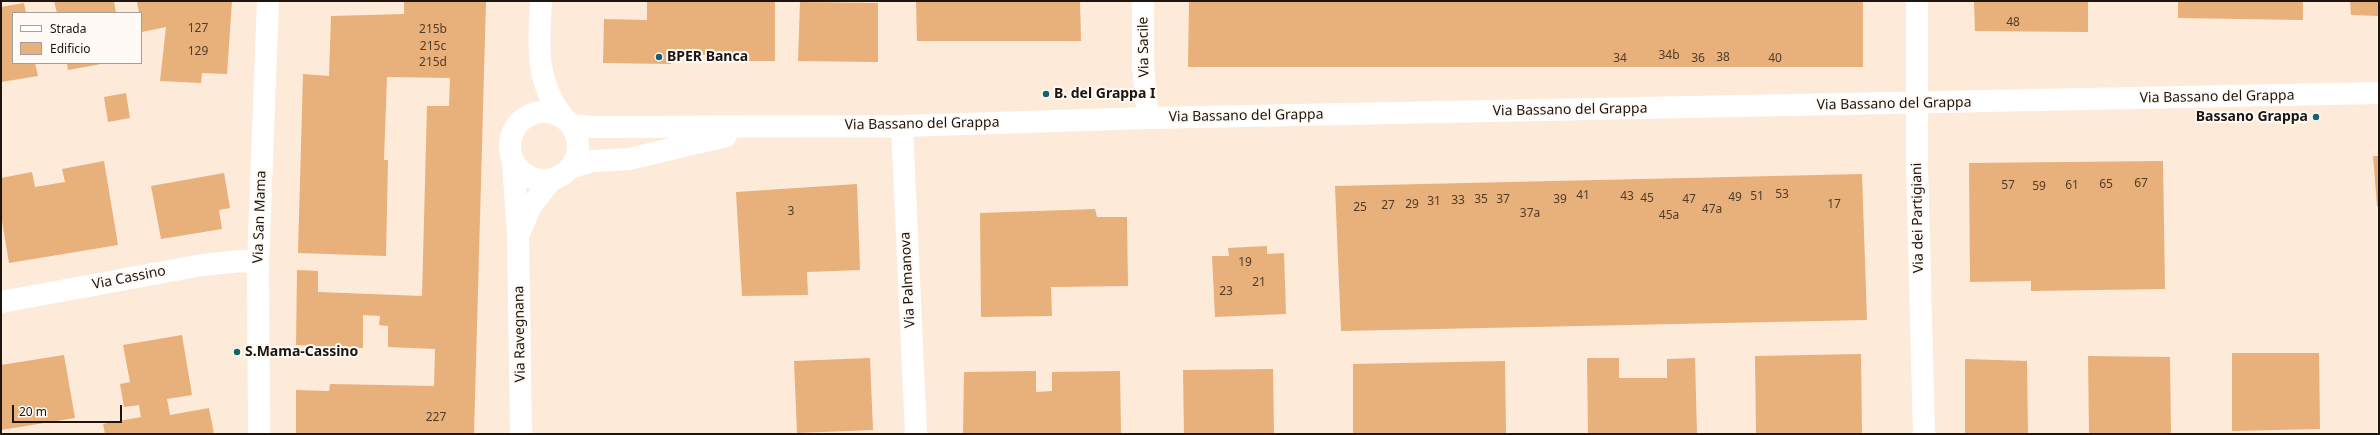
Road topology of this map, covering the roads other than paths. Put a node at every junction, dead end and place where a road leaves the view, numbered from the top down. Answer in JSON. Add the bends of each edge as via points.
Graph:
{"nodes":[{"id":1,"x":268,"y":1,"type":"edge"},
{"id":2,"x":541,"y":1,"type":"edge"},
{"id":3,"x":1143,"y":1,"type":"edge"},
{"id":4,"x":1917,"y":1,"type":"edge"},
{"id":5,"x":2379,"y":93,"type":"edge"},
{"id":6,"x":1918,"y":104,"type":"junction"},
{"id":7,"x":1148,"y":118,"type":"junction"},
{"id":8,"x":567,"y":121,"type":"junction"},
{"id":9,"x":902,"y":126,"type":"junction"},
{"id":10,"x":760,"y":127,"type":"junction"},
{"id":11,"x":513,"y":163,"type":"junction"},
{"id":12,"x":570,"y":168,"type":"junction"},
{"id":13,"x":551,"y":180,"type":"junction"},
{"id":14,"x":518,"y":235,"type":"junction"},
{"id":15,"x":258,"y":263,"type":"junction"},
{"id":16,"x":1,"y":302,"type":"edge"},
{"id":17,"x":259,"y":434,"type":"edge"},
{"id":18,"x":521,"y":434,"type":"edge"},
{"id":19,"x":916,"y":434,"type":"edge"},
{"id":20,"x":1924,"y":434,"type":"edge"}],
"edges":[{"from":1,"to":15,"type":"street","name":"Via San Mama"},
{"from":2,"to":8,"type":"street","via":[[538,58],[545,88],[552,103]]},
{"from":3,"to":7,"type":"street","name":"Via Sacile","via":[[1143,67]]},
{"from":4,"to":6,"type":"street","name":"Via dei Partigiani"},
{"from":5,"to":6,"type":"street","name":"Via Bassano del Grappa"},
{"from":6,"to":7,"type":"street","name":"Via Bassano del Grappa"},
{"from":6,"to":20,"type":"street","name":"Via dei Partigiani","via":[[1917,166]]},
{"from":7,"to":9,"type":"street","name":"Via Bassano del Grappa"},
{"from":8,"to":10,"type":"street","name":"Via Bassano del Grappa","via":[[592,127]]},
{"from":8,"to":11,"type":"street","via":[[552,112],[540,112],[529,115],[519,122],[510,141]]},
{"from":8,"to":12,"type":"street","via":[[577,135],[579,147]]},
{"from":9,"to":10,"type":"street","name":"Via Bassano del Grappa"},
{"from":9,"to":19,"type":"street","name":"Via Palmanova"},
{"from":10,"to":12,"type":"street","name":"Via Bassano del Grappa","via":[[629,159],[592,161]]},
{"from":11,"to":13,"type":"street","via":[[530,178]]},
{"from":11,"to":14,"type":"street","name":"Via Ravegnana"},
{"from":12,"to":13,"type":"street"},
{"from":13,"to":14,"type":"street","name":"Via Ravegnana","via":[[531,206]]},
{"from":14,"to":18,"type":"street","name":"Via Ravegnana"},
{"from":15,"to":16,"type":"street","name":"Via Cassino","via":[[241,261],[202,265]]},
{"from":15,"to":17,"type":"street","name":"Via San Mama"}]}
